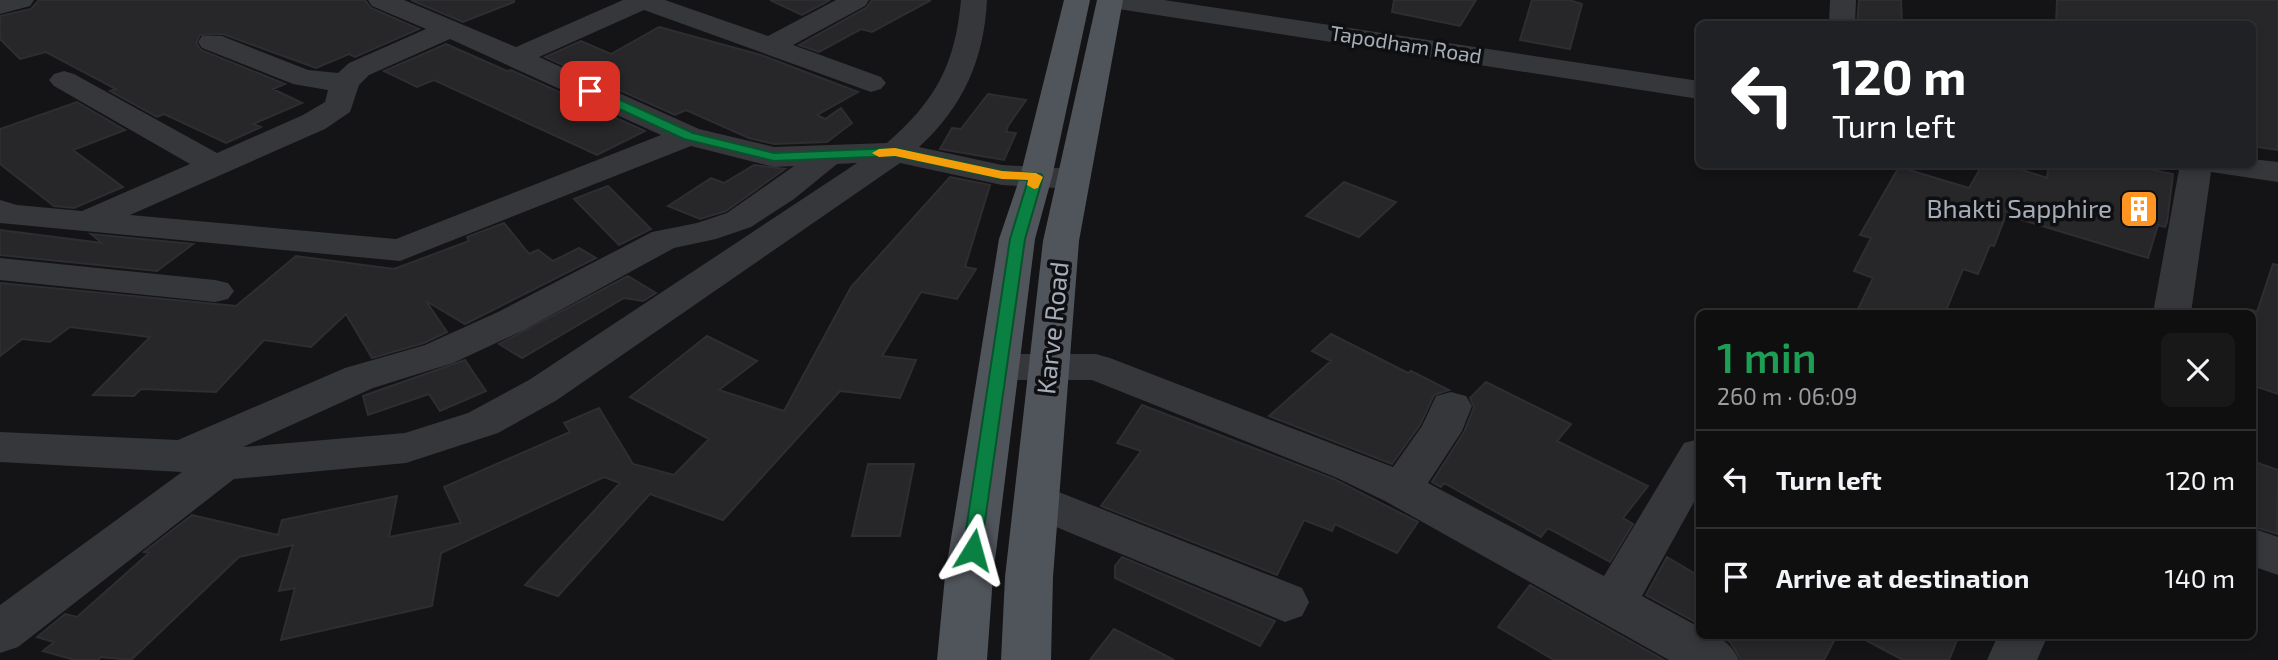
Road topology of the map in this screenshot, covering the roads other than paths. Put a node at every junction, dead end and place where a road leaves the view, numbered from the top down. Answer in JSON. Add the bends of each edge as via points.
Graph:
{"nodes":[{"id":1,"x":21,"y":0,"type":"edge"},
{"id":2,"x":381,"y":0,"type":"edge"},
{"id":3,"x":642,"y":0,"type":"edge"},
{"id":4,"x":856,"y":0,"type":"edge"},
{"id":5,"x":974,"y":0,"type":"edge"},
{"id":6,"x":1077,"y":0,"type":"edge"},
{"id":7,"x":1111,"y":0,"type":"edge"},
{"id":8,"x":1843,"y":0,"type":"edge"},
{"id":9,"x":0,"y":6,"type":"edge"},
{"id":10,"x":1842,"y":21,"type":"edge"},
{"id":11,"x":449,"y":29,"type":"junction"},
{"id":12,"x":212,"y":41,"type":"dead end"},
{"id":13,"x":769,"y":47,"type":"junction"},
{"id":14,"x":516,"y":57,"type":"junction"},
{"id":15,"x":64,"y":80,"type":"dead end"},
{"id":16,"x":345,"y":83,"type":"junction"},
{"id":17,"x":871,"y":83,"type":"dead end"},
{"id":18,"x":1696,"y":90,"type":"edge"},
{"id":19,"x":688,"y":136,"type":"junction"},
{"id":20,"x":895,"y":152,"type":"junction"},
{"id":21,"x":828,"y":155,"type":"junction"},
{"id":22,"x":215,"y":165,"type":"junction"},
{"id":23,"x":2195,"y":168,"type":"edge"},
{"id":24,"x":2248,"y":168,"type":"edge"},
{"id":25,"x":2278,"y":172,"type":"edge"},
{"id":26,"x":1036,"y":177,"type":"junction"},
{"id":27,"x":1074,"y":179,"type":"junction"},
{"id":28,"x":3,"y":215,"type":"edge"},
{"id":29,"x":81,"y":224,"type":"junction"},
{"id":30,"x":0,"y":269,"type":"edge"},
{"id":31,"x":215,"y":291,"type":"dead end"},
{"id":32,"x":2172,"y":310,"type":"edge"},
{"id":33,"x":999,"y":367,"type":"junction"},
{"id":34,"x":1049,"y":367,"type":"junction"},
{"id":35,"x":1451,"y":406,"type":"dead end"},
{"id":36,"x":0,"y":447,"type":"edge"},
{"id":37,"x":1696,"y":459,"type":"edge"},
{"id":38,"x":202,"y":460,"type":"junction"},
{"id":39,"x":1401,"y":489,"type":"junction"},
{"id":40,"x":1036,"y":500,"type":"junction"},
{"id":41,"x":2256,"y":548,"type":"edge"},
{"id":42,"x":2278,"y":557,"type":"edge"},
{"id":43,"x":1285,"y":602,"type":"dead end"},
{"id":44,"x":1613,"y":604,"type":"junction"},
{"id":45,"x":0,"y":632,"type":"edge"},
{"id":46,"x":2021,"y":639,"type":"edge"},
{"id":47,"x":962,"y":660,"type":"edge"},
{"id":48,"x":1026,"y":660,"type":"edge"},
{"id":49,"x":1714,"y":660,"type":"edge"},
{"id":50,"x":2012,"y":660,"type":"edge"}],
"edges":[{"from":1,"to":9,"type":"street"},
{"from":2,"to":11,"type":"street"},
{"from":3,"to":13,"type":"street"},
{"from":3,"to":14,"type":"street"},
{"from":4,"to":13,"type":"street"},
{"from":5,"to":20,"type":"street","via":[[971,41],[951,95],[927,125]]},
{"from":6,"to":26,"type":"main road","name":"Karve Road"},
{"from":7,"to":18,"type":"street","name":"Tapodham Road"},
{"from":7,"to":27,"type":"main road","name":"Karve Road"},
{"from":8,"to":10,"type":"street"},
{"from":11,"to":14,"type":"street"},
{"from":11,"to":16,"type":"street","via":[[377,58]]},
{"from":12,"to":16,"type":"street","via":[[303,78]]},
{"from":13,"to":17,"type":"street"},
{"from":14,"to":19,"type":"street"},
{"from":15,"to":22,"type":"street"},
{"from":16,"to":22,"type":"street","via":[[339,106],[314,122]]},
{"from":19,"to":21,"type":"street","via":[[774,157]]},
{"from":19,"to":29,"type":"street","via":[[400,250]]},
{"from":20,"to":21,"type":"street"},
{"from":20,"to":26,"type":"street","via":[[1002,175]]},
{"from":20,"to":38,"type":"street","via":[[543,390],[483,423],[406,449]]},
{"from":21,"to":38,"type":"street","via":[[739,220],[664,239],[511,321],[439,354],[359,378]]},
{"from":22,"to":29,"type":"street"},
{"from":23,"to":32,"type":"street"},
{"from":24,"to":25,"type":"street"},
{"from":26,"to":27,"type":"street"},
{"from":26,"to":33,"type":"main road","name":"Karve Road","via":[[1017,239]]},
{"from":27,"to":34,"type":"main road","name":"Karve Road","via":[[1061,241]]},
{"from":28,"to":29,"type":"street"},
{"from":30,"to":31,"type":"street"},
{"from":33,"to":34,"type":"street"},
{"from":33,"to":47,"type":"main road","name":"Karve Road","via":[[969,576]]},
{"from":34,"to":39,"type":"street","via":[[1096,367]]},
{"from":34,"to":40,"type":"main road","name":"Karve Road"},
{"from":35,"to":39,"type":"street","via":[[1441,431]]},
{"from":36,"to":38,"type":"street"},
{"from":37,"to":44,"type":"street"},
{"from":38,"to":45,"type":"street"},
{"from":39,"to":44,"type":"street"},
{"from":40,"to":43,"type":"street"},
{"from":40,"to":48,"type":"main road","name":"Karve Road"},
{"from":41,"to":42,"type":"street"},
{"from":44,"to":49,"type":"street"},
{"from":46,"to":50,"type":"street"}]}
